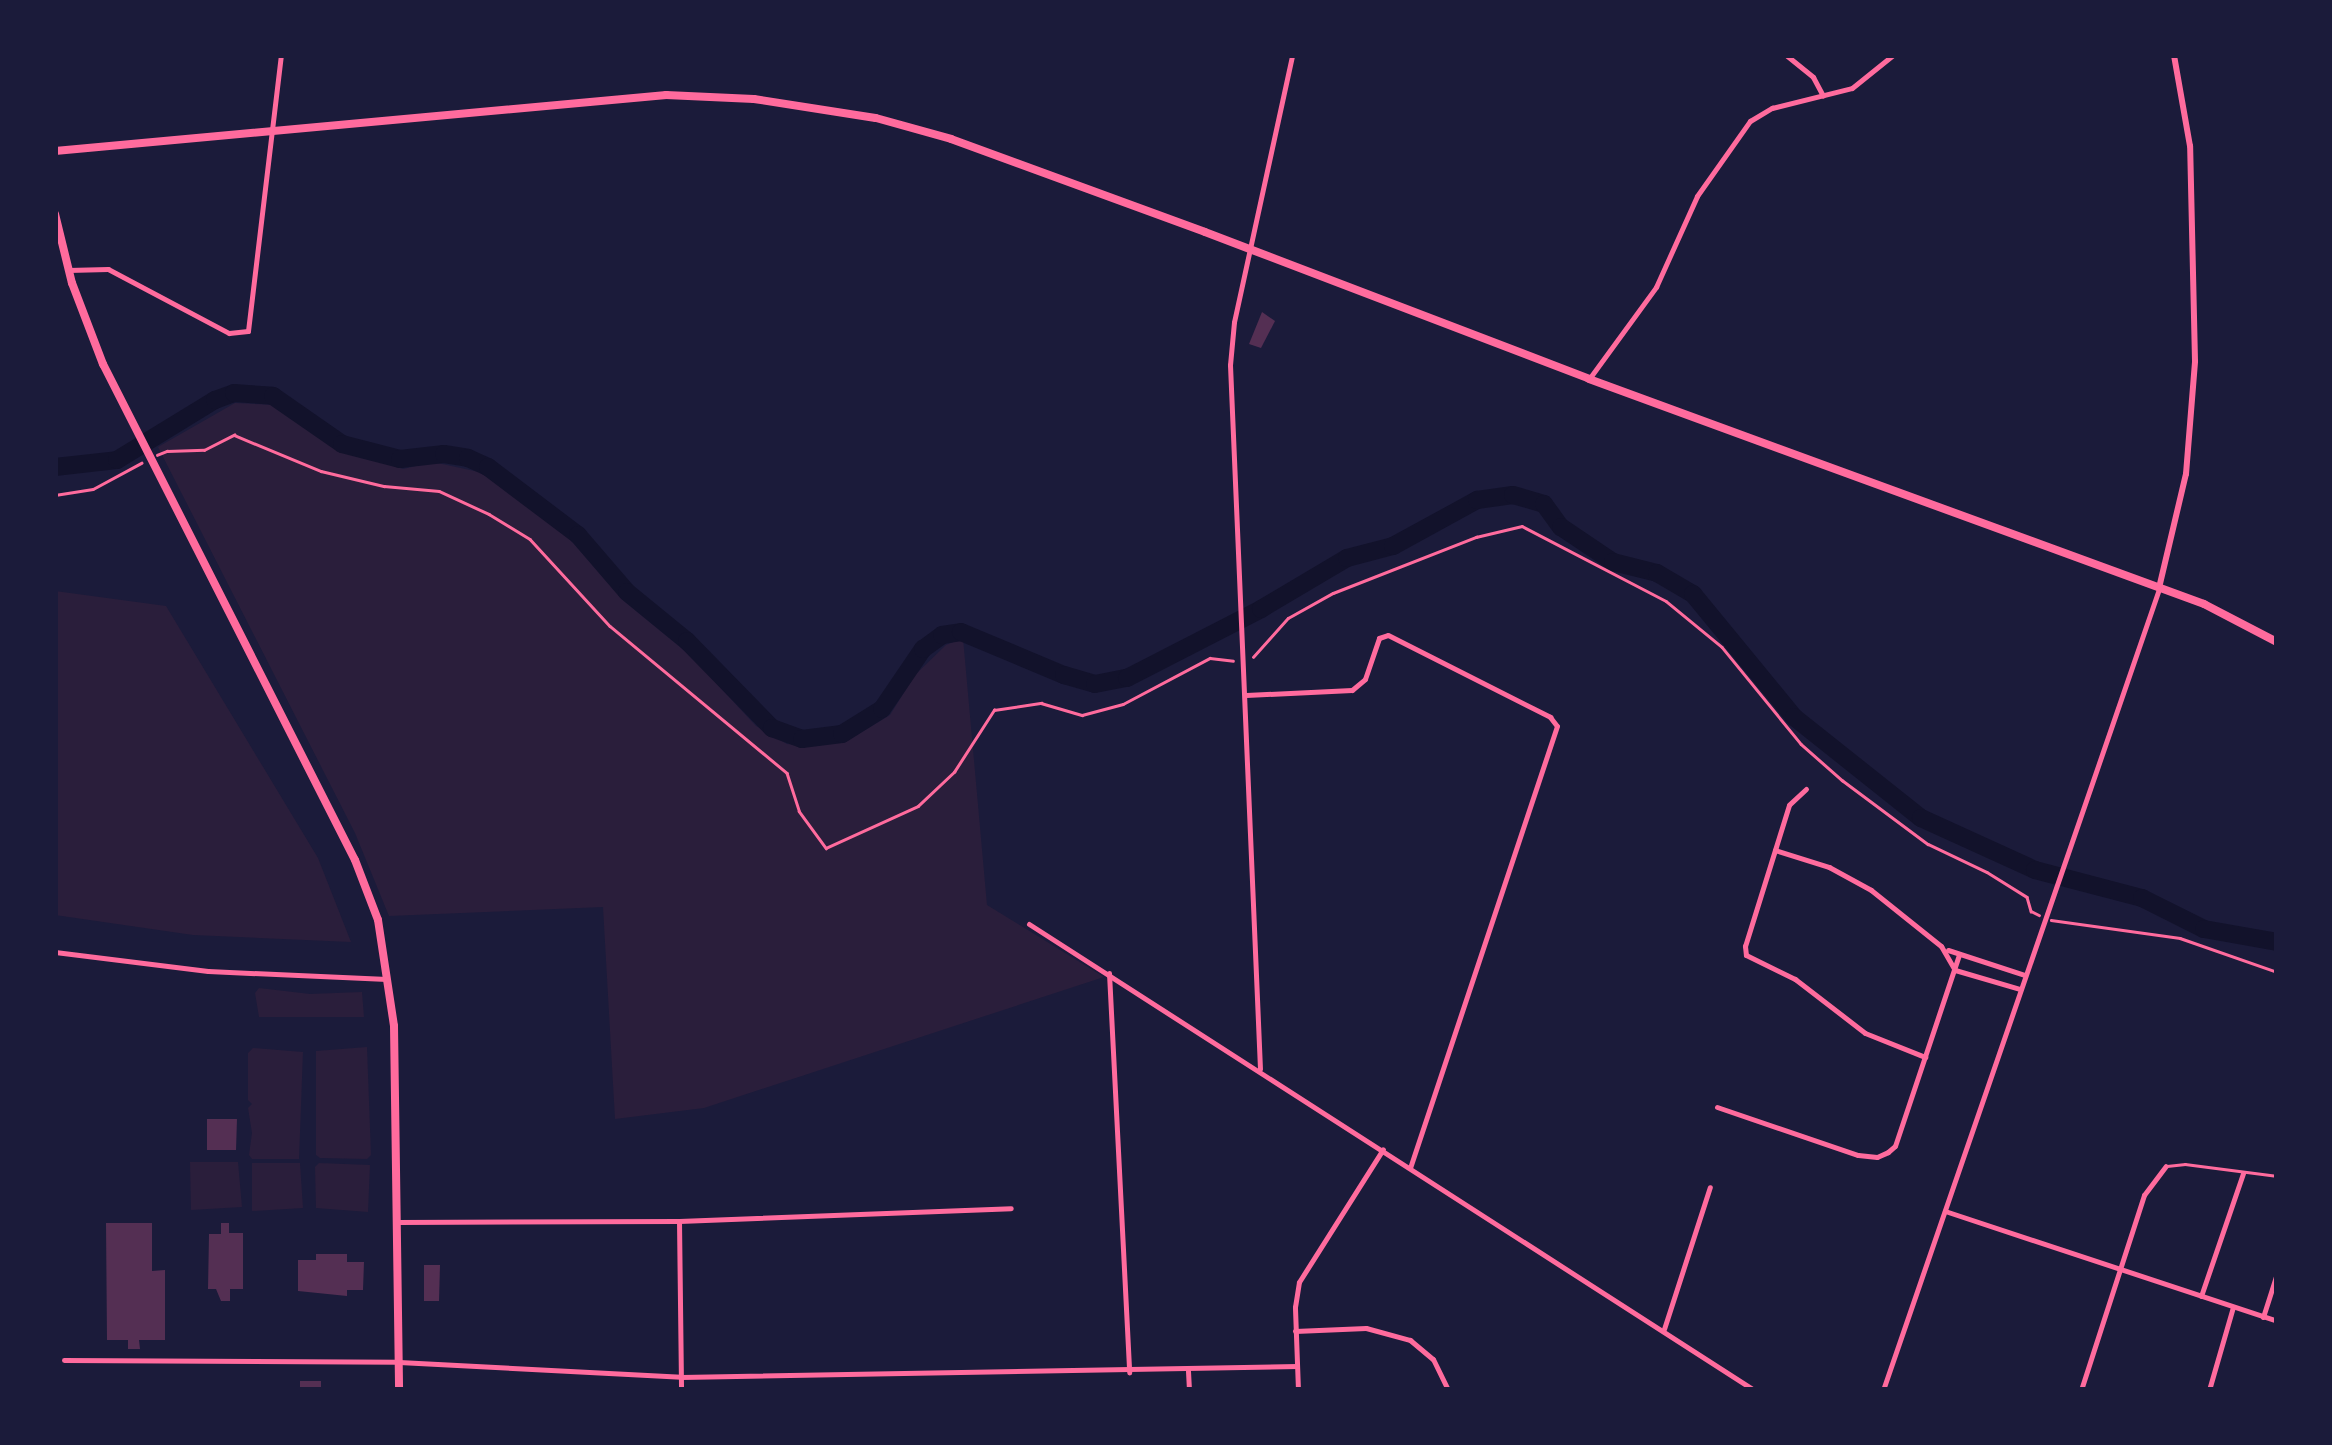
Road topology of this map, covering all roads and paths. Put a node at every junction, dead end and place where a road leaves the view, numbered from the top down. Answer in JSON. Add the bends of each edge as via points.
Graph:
{"nodes":[{"id":1,"x":281,"y":55,"type":"edge"},
{"id":2,"x":1292,"y":55,"type":"edge"},
{"id":3,"x":1786,"y":55,"type":"edge"},
{"id":4,"x":1893,"y":55,"type":"edge"},
{"id":5,"x":2174,"y":55,"type":"edge"},
{"id":6,"x":1824,"y":96,"type":"junction"},
{"id":7,"x":274,"y":129,"type":"junction"},
{"id":8,"x":55,"y":151,"type":"edge"},
{"id":9,"x":55,"y":214,"type":"edge"},
{"id":10,"x":1249,"y":250,"type":"junction"},
{"id":11,"x":68,"y":270,"type":"junction"},
{"id":12,"x":1589,"y":379,"type":"junction"},
{"id":13,"x":167,"y":450,"type":"dead end"},
{"id":14,"x":129,"y":473,"type":"dead end"},
{"id":15,"x":55,"y":495,"type":"edge"},
{"id":16,"x":2159,"y":589,"type":"junction"},
{"id":17,"x":2277,"y":642,"type":"edge"},
{"id":18,"x":1253,"y":657,"type":"dead end"},
{"id":19,"x":1237,"y":663,"type":"dead end"},
{"id":20,"x":1246,"y":696,"type":"junction"},
{"id":21,"x":1806,"y":789,"type":"dead end"},
{"id":22,"x":1775,"y":850,"type":"junction"},
{"id":23,"x":2045,"y":918,"type":"junction"},
{"id":24,"x":1029,"y":924,"type":"dead end"},
{"id":25,"x":1941,"y":946,"type":"junction"},
{"id":26,"x":55,"y":952,"type":"edge"},
{"id":27,"x":1960,"y":955,"type":"junction"},
{"id":28,"x":1955,"y":970,"type":"junction"},
{"id":29,"x":2277,"y":972,"type":"edge"},
{"id":30,"x":1109,"y":973,"type":"junction"},
{"id":31,"x":2025,"y":975,"type":"junction"},
{"id":32,"x":390,"y":979,"type":"junction"},
{"id":33,"x":2020,"y":990,"type":"junction"},
{"id":34,"x":1925,"y":1058,"type":"junction"},
{"id":35,"x":1260,"y":1068,"type":"junction"},
{"id":36,"x":1717,"y":1107,"type":"dead end"},
{"id":37,"x":1383,"y":1149,"type":"junction"},
{"id":38,"x":2166,"y":1166,"type":"joint"},
{"id":39,"x":1410,"y":1167,"type":"junction"},
{"id":40,"x":2243,"y":1174,"type":"junction"},
{"id":41,"x":2277,"y":1176,"type":"edge"},
{"id":42,"x":1710,"y":1187,"type":"dead end"},
{"id":43,"x":1011,"y":1208,"type":"dead end"},
{"id":44,"x":1945,"y":1211,"type":"junction"},
{"id":45,"x":680,"y":1221,"type":"junction"},
{"id":46,"x":398,"y":1222,"type":"junction"},
{"id":47,"x":2118,"y":1270,"type":"junction"},
{"id":48,"x":2277,"y":1273,"type":"edge"},
{"id":49,"x":2201,"y":1296,"type":"junction"},
{"id":50,"x":2233,"y":1307,"type":"junction"},
{"id":51,"x":2262,"y":1317,"type":"junction"},
{"id":52,"x":2277,"y":1321,"type":"edge"},
{"id":53,"x":1664,"y":1329,"type":"junction"},
{"id":54,"x":1295,"y":1331,"type":"junction"},
{"id":55,"x":64,"y":1360,"type":"dead end"},
{"id":56,"x":399,"y":1362,"type":"junction"},
{"id":57,"x":1297,"y":1366,"type":"junction"},
{"id":58,"x":1188,"y":1371,"type":"junction"},
{"id":59,"x":1129,"y":1372,"type":"junction"},
{"id":60,"x":681,"y":1377,"type":"junction"},
{"id":61,"x":399,"y":1390,"type":"edge"},
{"id":62,"x":681,"y":1390,"type":"edge"},
{"id":63,"x":1189,"y":1390,"type":"edge"},
{"id":64,"x":1298,"y":1390,"type":"edge"},
{"id":65,"x":1448,"y":1390,"type":"edge"},
{"id":66,"x":1754,"y":1390,"type":"edge"},
{"id":67,"x":1883,"y":1390,"type":"edge"},
{"id":68,"x":2081,"y":1390,"type":"edge"},
{"id":69,"x":2209,"y":1390,"type":"edge"}],
"edges":[{"from":1,"to":7,"type":"street"},
{"from":2,"to":10,"type":"street"},
{"from":3,"to":6,"type":"street"},
{"from":4,"to":6,"type":"street","via":[[1868,80]]},
{"from":5,"to":16,"type":"street","via":[[2190,146],[2195,361],[2186,474]]},
{"from":6,"to":12,"type":"street","via":[[1761,113],[1739,134],[1689,210],[1656,287]]},
{"from":7,"to":8,"type":"main road"},
{"from":7,"to":10,"type":"main road","via":[[631,97],[789,103],[951,140]]},
{"from":7,"to":11,"type":"street","via":[[246,334],[229,333],[108,268]]},
{"from":9,"to":11,"type":"main road"},
{"from":10,"to":12,"type":"main road"},
{"from":10,"to":20,"type":"street","via":[[1230,365]]},
{"from":11,"to":32,"type":"main road","via":[[122,407],[355,860]]},
{"from":12,"to":16,"type":"main road"},
{"from":13,"to":19,"type":"path","via":[[204,450],[234,435],[347,479],[438,492],[502,522],[544,552],[610,626],[787,773],[799,811],[826,848],[918,806],[954,772],[994,710],[1041,703],[1082,715],[1123,704],[1210,658]]},
{"from":14,"to":15,"type":"path","via":[[93,489]]},
{"from":16,"to":17,"type":"main road"},
{"from":16,"to":23,"type":"street"},
{"from":18,"to":23,"type":"path","via":[[1288,618],[1333,593],[1476,537],[1522,526],[1666,601],[1722,646],[1801,744],[1842,780],[1928,844],[2027,897],[2031,912]]},
{"from":20,"to":35,"type":"street"},
{"from":20,"to":39,"type":"street","via":[[1352,690],[1365,679],[1379,638],[1388,635],[1550,716],[1557,726]]},
{"from":21,"to":22,"type":"street","via":[[1789,806]]},
{"from":22,"to":25,"type":"street","via":[[1852,878]]},
{"from":22,"to":34,"type":"street","via":[[1746,956],[1795,978],[1865,1033]]},
{"from":23,"to":29,"type":"path","via":[[2180,938]]},
{"from":23,"to":31,"type":"street"},
{"from":24,"to":30,"type":"street"},
{"from":25,"to":27,"type":"street"},
{"from":25,"to":28,"type":"street"},
{"from":26,"to":32,"type":"street","via":[[208,972]]},
{"from":27,"to":28,"type":"street"},
{"from":27,"to":31,"type":"street"},
{"from":28,"to":33,"type":"street"},
{"from":28,"to":34,"type":"street"},
{"from":30,"to":35,"type":"street"},
{"from":30,"to":59,"type":"street"},
{"from":31,"to":33,"type":"street"},
{"from":32,"to":46,"type":"main road"},
{"from":33,"to":44,"type":"street"},
{"from":34,"to":36,"type":"street","via":[[1895,1146],[1877,1157]]},
{"from":35,"to":37,"type":"street"},
{"from":37,"to":39,"type":"street"},
{"from":37,"to":54,"type":"street","via":[[1303,1273]]},
{"from":38,"to":40,"type":"lane"},
{"from":38,"to":47,"type":"street","via":[[2144,1195]]},
{"from":39,"to":53,"type":"street"},
{"from":40,"to":41,"type":"lane"},
{"from":40,"to":49,"type":"street"},
{"from":42,"to":53,"type":"street"},
{"from":43,"to":45,"type":"street"},
{"from":44,"to":47,"type":"street"},
{"from":44,"to":67,"type":"street"},
{"from":45,"to":46,"type":"street"},
{"from":45,"to":60,"type":"street"},
{"from":46,"to":56,"type":"main road"},
{"from":47,"to":49,"type":"street"},
{"from":47,"to":68,"type":"street"},
{"from":48,"to":51,"type":"street"},
{"from":49,"to":50,"type":"street"},
{"from":50,"to":51,"type":"street"},
{"from":50,"to":69,"type":"street"},
{"from":51,"to":52,"type":"street"},
{"from":53,"to":66,"type":"street"},
{"from":54,"to":57,"type":"street"},
{"from":54,"to":65,"type":"street","via":[[1366,1328],[1410,1340],[1433,1359]]},
{"from":55,"to":56,"type":"street"},
{"from":56,"to":60,"type":"street"},
{"from":56,"to":61,"type":"main road"},
{"from":57,"to":58,"type":"street"},
{"from":57,"to":64,"type":"street"},
{"from":58,"to":59,"type":"street"},
{"from":58,"to":63,"type":"street"},
{"from":59,"to":60,"type":"street"},
{"from":60,"to":62,"type":"street"}]}
